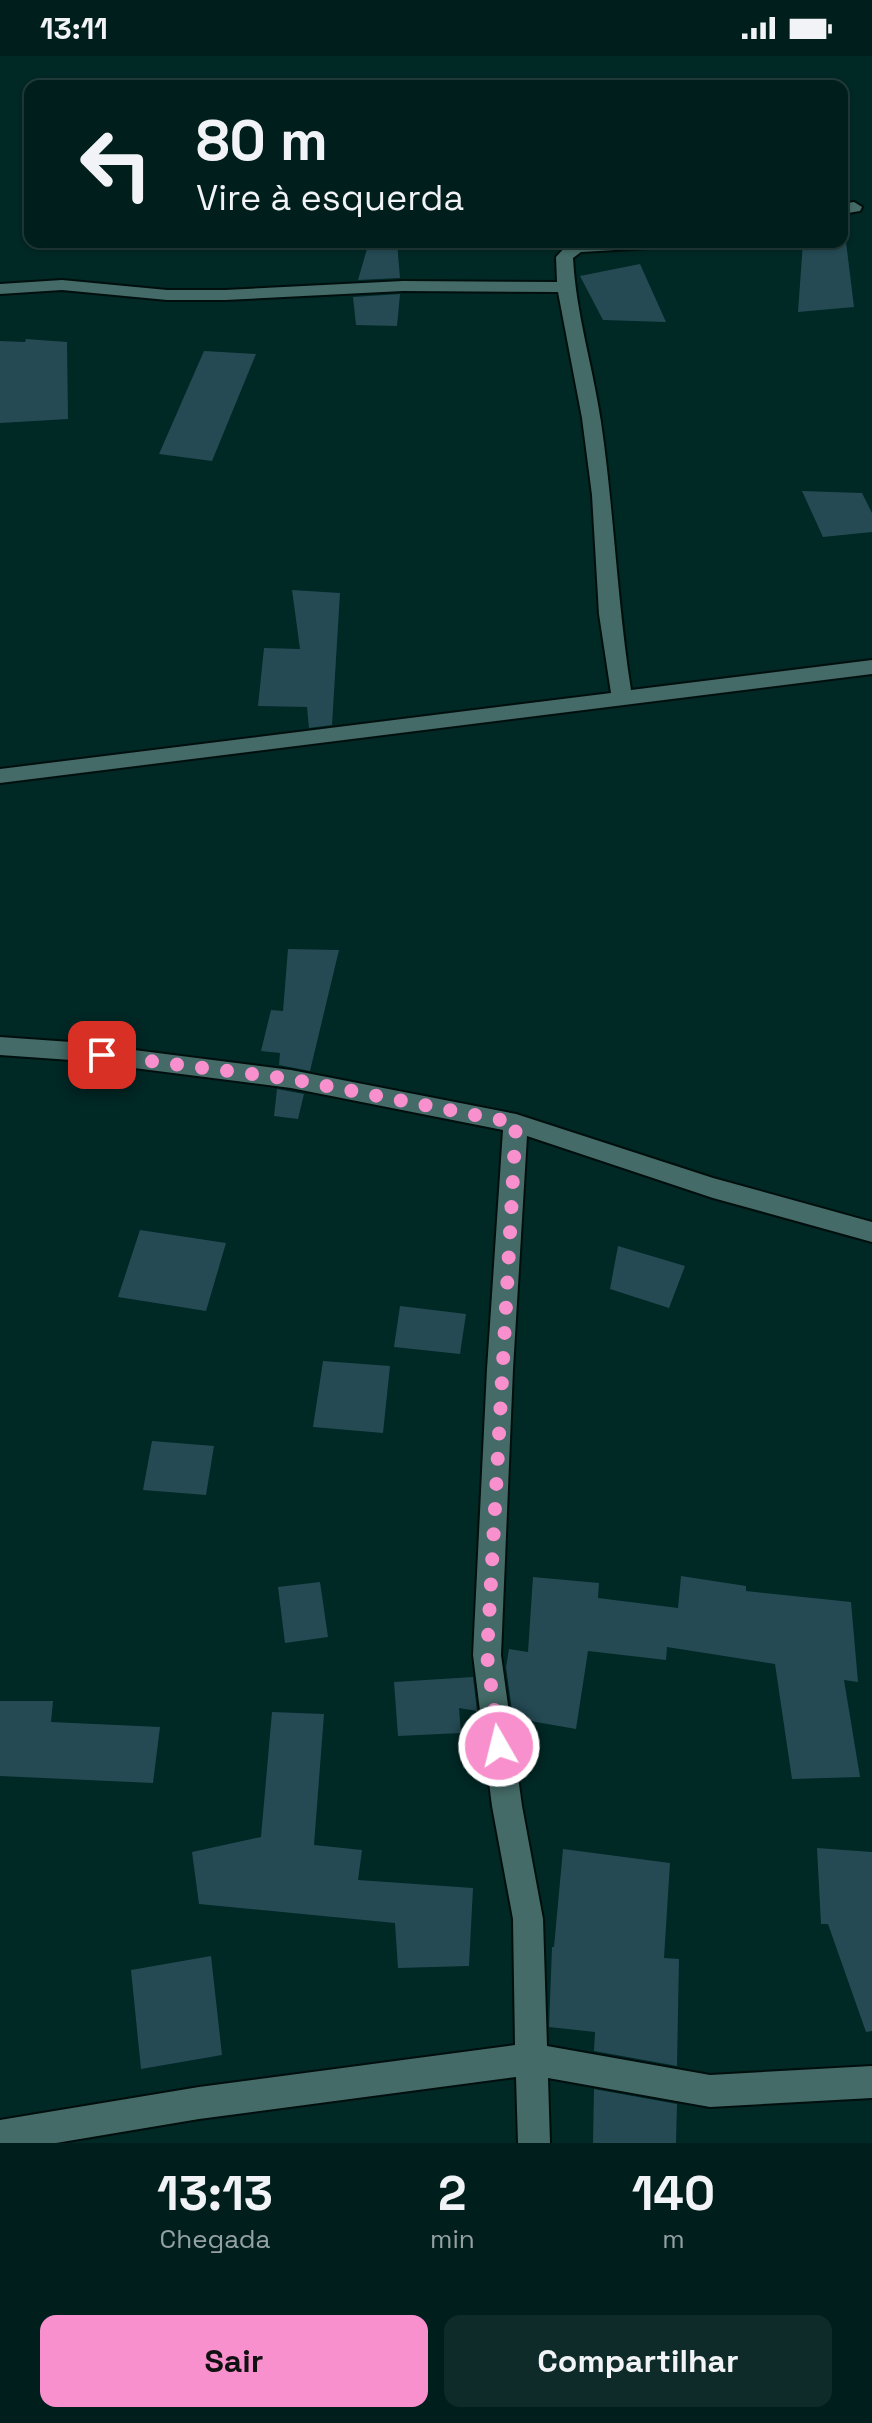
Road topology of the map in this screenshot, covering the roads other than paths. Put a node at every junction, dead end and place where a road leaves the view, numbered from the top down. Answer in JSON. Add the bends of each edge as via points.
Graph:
{"nodes":[{"id":1,"x":586,"y":248,"type":"edge"},
{"id":2,"x":566,"y":287,"type":"junction"},
{"id":3,"x":0,"y":289,"type":"edge"},
{"id":4,"x":872,"y":667,"type":"edge"},
{"id":5,"x":622,"y":699,"type":"junction"},
{"id":6,"x":0,"y":776,"type":"edge"},
{"id":7,"x":0,"y":1046,"type":"edge"},
{"id":8,"x":516,"y":1123,"type":"junction"},
{"id":9,"x":872,"y":1232,"type":"edge"},
{"id":10,"x":531,"y":2059,"type":"junction"},
{"id":11,"x":872,"y":2082,"type":"edge"},
{"id":12,"x":0,"y":2136,"type":"edge"},
{"id":13,"x":534,"y":2143,"type":"edge"}],
"edges":[{"from":1,"to":2,"type":"street","via":[[573,249],[564,257]]},
{"from":2,"to":3,"type":"street","via":[[403,286],[225,295],[62,285]]},
{"from":2,"to":5,"type":"street","via":[[591,418]]},
{"from":4,"to":5,"type":"street"},
{"from":5,"to":6,"type":"street"},
{"from":7,"to":8,"type":"street","via":[[291,1079]]},
{"from":8,"to":9,"type":"street","via":[[713,1188]]},
{"from":8,"to":10,"type":"street","via":[[487,1655],[528,1919]]},
{"from":10,"to":11,"type":"street","via":[[710,2091]]},
{"from":10,"to":12,"type":"street","via":[[199,2103]]},
{"from":10,"to":13,"type":"street"}]}
